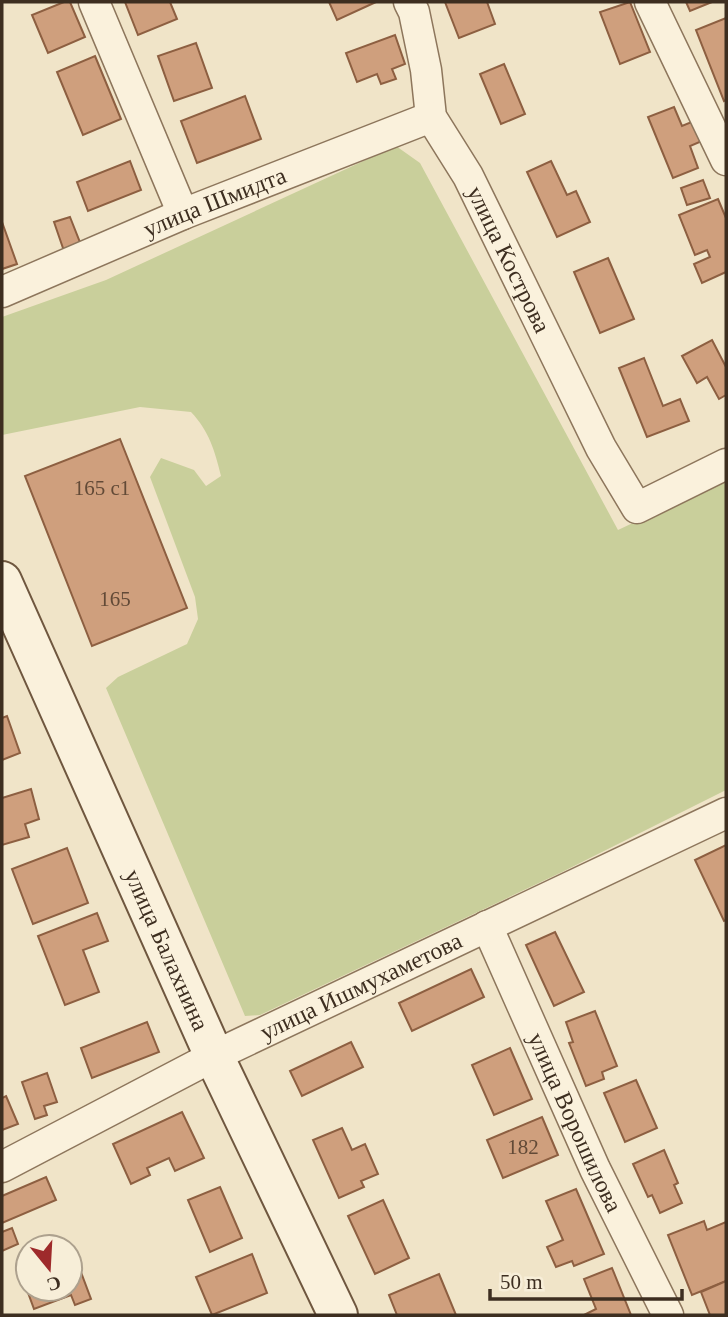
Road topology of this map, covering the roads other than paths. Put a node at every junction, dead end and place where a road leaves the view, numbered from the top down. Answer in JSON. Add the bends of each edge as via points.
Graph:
{"nodes":[{"id":1,"x":94,"y":2,"type":"edge"},
{"id":2,"x":409,"y":2,"type":"edge"},
{"id":3,"x":650,"y":2,"type":"edge"},
{"id":4,"x":431,"y":117,"type":"junction"},
{"id":5,"x":726,"y":159,"type":"edge"},
{"id":6,"x":183,"y":214,"type":"junction"},
{"id":7,"x":2,"y":292,"type":"edge"},
{"id":8,"x":726,"y":464,"type":"edge"},
{"id":9,"x":2,"y":581,"type":"edge"},
{"id":10,"x":726,"y":813,"type":"edge"},
{"id":11,"x":487,"y":926,"type":"junction"},
{"id":12,"x":214,"y":1056,"type":"junction"},
{"id":13,"x":2,"y":1167,"type":"edge"},
{"id":14,"x":338,"y":1315,"type":"edge"},
{"id":15,"x":668,"y":1315,"type":"edge"}],
"edges":[{"from":1,"to":6,"type":"street"},
{"from":2,"to":4,"type":"street","name":"улица Кострова","via":[[426,70]]},
{"from":3,"to":5,"type":"street"},
{"from":4,"to":6,"type":"street","name":"улица Шмидта"},
{"from":4,"to":8,"type":"street","name":"улица Кострова","via":[[468,176],[601,448],[637,508]]},
{"from":6,"to":7,"type":"street","name":"улица Шмидта"},
{"from":9,"to":12,"type":"street","name":"улица Балахнина"},
{"from":10,"to":11,"type":"street","name":"улица Ишмухаметова"},
{"from":11,"to":12,"type":"street","name":"улица Ишмухаметова"},
{"from":11,"to":15,"type":"street","name":"улица Ворошилова","via":[[595,1169]]},
{"from":12,"to":13,"type":"street","name":"улица Ишмухаметова"},
{"from":12,"to":14,"type":"street","name":"улица Балахнина"}]}
